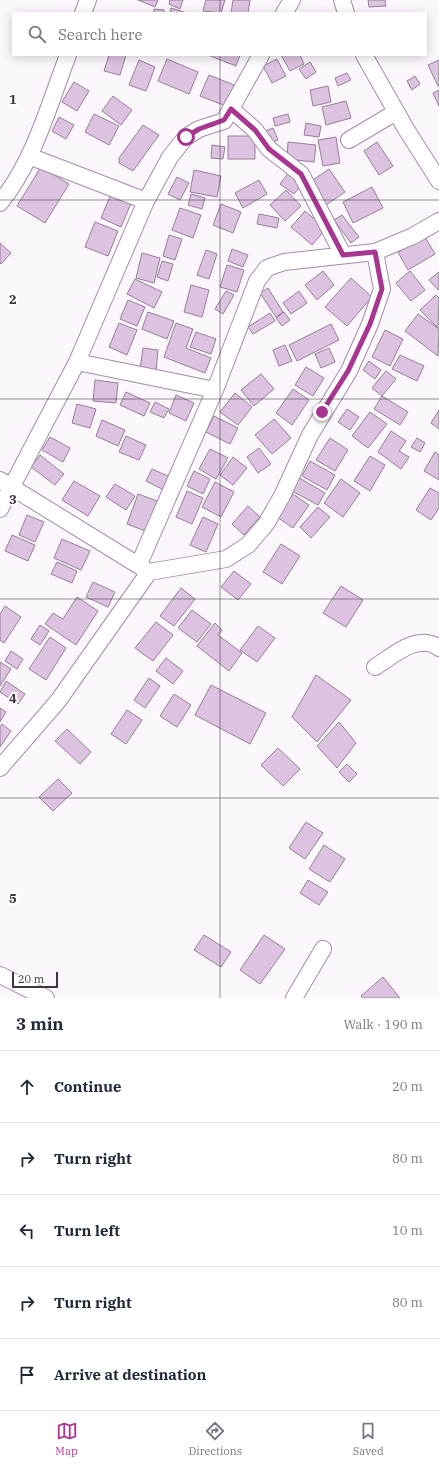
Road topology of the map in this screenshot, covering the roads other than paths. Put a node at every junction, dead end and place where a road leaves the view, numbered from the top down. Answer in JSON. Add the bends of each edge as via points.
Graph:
{"nodes":[{"id":1,"x":88,"y":0,"type":"edge"},
{"id":2,"x":292,"y":0,"type":"edge"},
{"id":3,"x":342,"y":0,"type":"edge"},
{"id":4,"x":83,"y":12,"type":"edge"},
{"id":5,"x":285,"y":12,"type":"edge"},
{"id":6,"x":346,"y":12,"type":"edge"},
{"id":7,"x":68,"y":56,"type":"edge"},
{"id":8,"x":260,"y":56,"type":"edge"},
{"id":9,"x":365,"y":56,"type":"edge"},
{"id":10,"x":231,"y":109,"type":"junction"},
{"id":11,"x":396,"y":112,"type":"junction"},
{"id":12,"x":349,"y":140,"type":"dead end"},
{"id":13,"x":29,"y":156,"type":"junction"},
{"id":14,"x":439,"y":181,"type":"edge"},
{"id":15,"x":146,"y":201,"type":"junction"},
{"id":16,"x":0,"y":203,"type":"edge"},
{"id":17,"x":439,"y":221,"type":"edge"},
{"id":18,"x":375,"y":252,"type":"junction"},
{"id":19,"x":343,"y":255,"type":"junction"},
{"id":20,"x":77,"y":362,"type":"junction"},
{"id":21,"x":215,"y":390,"type":"junction"},
{"id":22,"x":6,"y":483,"type":"edge"},
{"id":23,"x":0,"y":509,"type":"edge"},
{"id":24,"x":144,"y":568,"type":"junction"},
{"id":25,"x":439,"y":648,"type":"edge"},
{"id":26,"x":375,"y":667,"type":"dead end"},
{"id":27,"x":0,"y":768,"type":"edge"},
{"id":28,"x":322,"y":949,"type":"dead end"},
{"id":29,"x":0,"y":975,"type":"edge"},
{"id":30,"x":46,"y":998,"type":"edge"},
{"id":31,"x":294,"y":998,"type":"edge"}],
"edges":[{"from":1,"to":4,"type":"street"},
{"from":2,"to":5,"type":"street"},
{"from":3,"to":6,"type":"street"},
{"from":7,"to":13,"type":"street"},
{"from":8,"to":10,"type":"street"},
{"from":9,"to":11,"type":"street"},
{"from":10,"to":15,"type":"street","via":[[224,120],[186,137],[170,157]]},
{"from":10,"to":19,"type":"street","via":[[255,130],[269,149],[301,174]]},
{"from":11,"to":12,"type":"street"},
{"from":11,"to":14,"type":"street"},
{"from":13,"to":15,"type":"street"},
{"from":13,"to":16,"type":"street","via":[[8,194]]},
{"from":15,"to":20,"type":"street"},
{"from":17,"to":18,"type":"street","via":[[413,236]]},
{"from":18,"to":19,"type":"street"},
{"from":18,"to":24,"type":"street","via":[[382,289],[370,324],[348,371],[310,435],[266,524],[248,545],[226,558]]},
{"from":19,"to":21,"type":"street","via":[[284,262],[268,268],[257,281]]},
{"from":20,"to":21,"type":"street"},
{"from":20,"to":22,"type":"street"},
{"from":21,"to":24,"type":"street"},
{"from":22,"to":23,"type":"street"},
{"from":22,"to":24,"type":"street"},
{"from":24,"to":27,"type":"street","via":[[58,701]]},
{"from":25,"to":26,"type":"street","via":[[426,643],[413,643]]},
{"from":28,"to":31,"type":"street"},
{"from":29,"to":30,"type":"street"}]}
